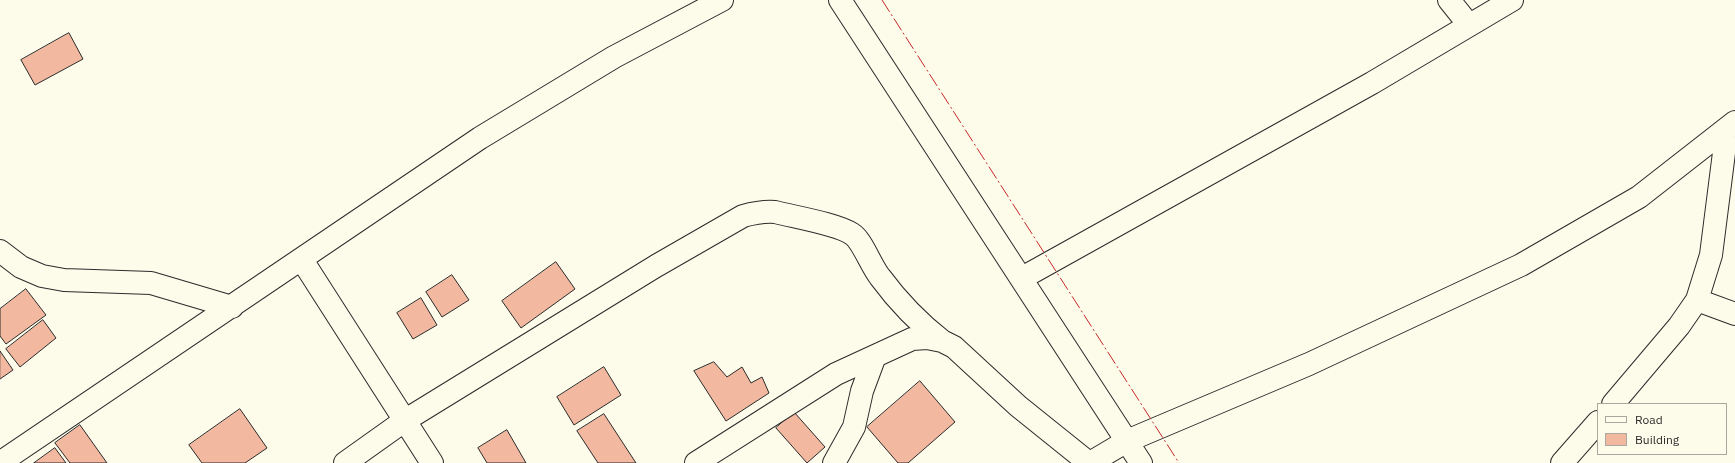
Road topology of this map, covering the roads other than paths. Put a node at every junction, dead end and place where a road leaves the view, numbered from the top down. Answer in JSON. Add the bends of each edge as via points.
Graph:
{"nodes":[{"id":1,"x":722,"y":0,"type":"edge"},
{"id":2,"x":840,"y":0,"type":"edge"},
{"id":3,"x":1449,"y":0,"type":"edge"},
{"id":4,"x":1512,"y":0,"type":"edge"},
{"id":5,"x":1470,"y":25,"type":"junction"},
{"id":6,"x":1731,"y":126,"type":"edge"},
{"id":7,"x":0,"y":251,"type":"edge"},
{"id":8,"x":302,"y":260,"type":"junction"},
{"id":9,"x":1022,"y":278,"type":"junction"},
{"id":10,"x":1697,"y":300,"type":"junction"},
{"id":11,"x":232,"y":307,"type":"junction"},
{"id":12,"x":1735,"y":314,"type":"edge"},
{"id":13,"x":942,"y":341,"type":"junction"},
{"id":14,"x":876,"y":356,"type":"junction"},
{"id":15,"x":1614,"y":403,"type":"edge"},
{"id":16,"x":404,"y":421,"type":"junction"},
{"id":17,"x":1597,"y":423,"type":"edge"},
{"id":18,"x":1127,"y":441,"type":"junction"},
{"id":19,"x":1,"y":462,"type":"edge"},
{"id":20,"x":345,"y":463,"type":"edge"},
{"id":21,"x":432,"y":463,"type":"edge"},
{"id":22,"x":696,"y":463,"type":"edge"},
{"id":23,"x":834,"y":463,"type":"edge"},
{"id":24,"x":1089,"y":463,"type":"edge"},
{"id":25,"x":1141,"y":463,"type":"edge"},
{"id":26,"x":1562,"y":463,"type":"edge"}],
"edges":[{"from":1,"to":8,"type":"street","via":[[614,57],[480,138]]},
{"from":2,"to":9,"type":"street"},
{"from":3,"to":5,"type":"street"},
{"from":4,"to":5,"type":"street"},
{"from":5,"to":9,"type":"street","via":[[1372,83]]},
{"from":6,"to":10,"type":"street","via":[[1711,256]]},
{"from":6,"to":18,"type":"street","via":[[1639,198],[1521,264],[1309,364]]},
{"from":7,"to":11,"type":"street","via":[[20,267],[42,276],[64,280],[151,283]]},
{"from":8,"to":11,"type":"street"},
{"from":8,"to":16,"type":"street"},
{"from":9,"to":18,"type":"street"},
{"from":10,"to":12,"type":"street"},
{"from":10,"to":15,"type":"street"},
{"from":11,"to":19,"type":"street"},
{"from":13,"to":14,"type":"street","via":[[912,339]]},
{"from":13,"to":16,"type":"street","via":[[924,326],[880,277],[860,242],[852,234],[775,212],[760,212],[743,216],[656,266]]},
{"from":13,"to":24,"type":"street","via":[[954,347],[1018,406]]},
{"from":14,"to":22,"type":"street","via":[[836,374]]},
{"from":14,"to":23,"type":"street","via":[[862,390],[854,427]]},
{"from":16,"to":20,"type":"street"},
{"from":16,"to":21,"type":"street"},
{"from":17,"to":26,"type":"street"},
{"from":18,"to":24,"type":"street"},
{"from":18,"to":25,"type":"street"}]}
